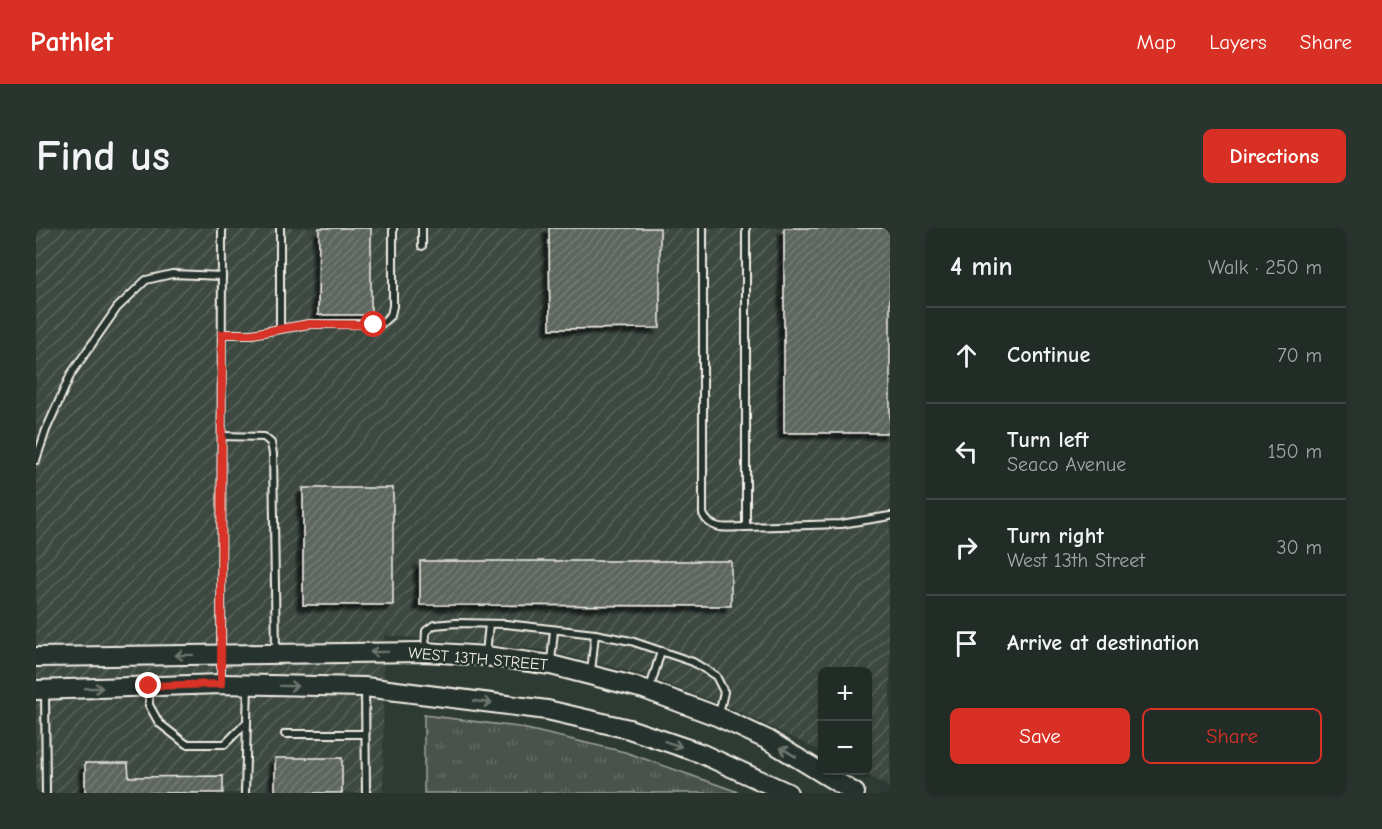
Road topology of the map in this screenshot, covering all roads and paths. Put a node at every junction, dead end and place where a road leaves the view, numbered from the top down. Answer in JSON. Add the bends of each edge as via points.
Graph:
{"nodes":[{"id":1,"x":222,"y":228,"type":"edge"},
{"id":2,"x":280,"y":228,"type":"edge"},
{"id":3,"x":393,"y":228,"type":"edge"},
{"id":4,"x":422,"y":228,"type":"edge"},
{"id":5,"x":703,"y":228,"type":"edge"},
{"id":6,"x":746,"y":228,"type":"edge"},
{"id":7,"x":422,"y":246,"type":"dead end"},
{"id":8,"x":222,"y":276,"type":"junction"},
{"id":9,"x":280,"y":328,"type":"junction"},
{"id":10,"x":222,"y":334,"type":"junction"},
{"id":11,"x":222,"y":436,"type":"junction"},
{"id":12,"x":36,"y":460,"type":"edge"},
{"id":13,"x":890,"y":516,"type":"edge"},
{"id":14,"x":746,"y":527,"type":"junction"},
{"id":15,"x":489,"y":624,"type":"junction"},
{"id":16,"x":554,"y":630,"type":"junction"},
{"id":17,"x":595,"y":634,"type":"junction"},
{"id":18,"x":662,"y":651,"type":"junction"},
{"id":19,"x":425,"y":652,"type":"junction"},
{"id":20,"x":276,"y":653,"type":"junction"},
{"id":21,"x":222,"y":654,"type":"junction"},
{"id":22,"x":36,"y":657,"type":"edge"},
{"id":23,"x":486,"y":657,"type":"junction"},
{"id":24,"x":551,"y":665,"type":"junction"},
{"id":25,"x":590,"y":675,"type":"junction"},
{"id":26,"x":221,"y":684,"type":"junction"},
{"id":27,"x":248,"y":685,"type":"junction"},
{"id":28,"x":149,"y":686,"type":"junction"},
{"id":29,"x":365,"y":687,"type":"junction"},
{"id":30,"x":40,"y":690,"type":"edge"},
{"id":31,"x":649,"y":691,"type":"junction"},
{"id":32,"x":719,"y":717,"type":"junction"},
{"id":33,"x":247,"y":722,"type":"junction"},
{"id":34,"x":285,"y":734,"type":"dead end"},
{"id":35,"x":365,"y":734,"type":"junction"},
{"id":36,"x":46,"y":793,"type":"edge"},
{"id":37,"x":245,"y":793,"type":"edge"},
{"id":38,"x":366,"y":793,"type":"edge"},
{"id":39,"x":788,"y":793,"type":"edge"},
{"id":40,"x":855,"y":793,"type":"edge"}],
"edges":[{"from":1,"to":8,"type":"lane"},
{"from":2,"to":9,"type":"lane"},
{"from":3,"to":9,"type":"lane","via":[[393,306],[387,320],[381,324]]},
{"from":4,"to":7,"type":"lane"},
{"from":5,"to":14,"type":"lane","via":[[703,514],[711,525]]},
{"from":6,"to":14,"type":"lane"},
{"from":8,"to":10,"type":"lane"},
{"from":8,"to":12,"type":"lane","via":[[172,274],[146,280],[117,308],[71,374]]},
{"from":9,"to":10,"type":"lane","via":[[252,334]]},
{"from":10,"to":11,"type":"lane"},
{"from":11,"to":20,"type":"lane","via":[[264,437],[271,443]]},
{"from":11,"to":21,"type":"lane"},
{"from":13,"to":14,"type":"lane","via":[[841,524]]},
{"from":15,"to":16,"type":"lane"},
{"from":15,"to":19,"type":"lane","via":[[434,625],[426,631]]},
{"from":15,"to":23,"type":"lane"},
{"from":16,"to":17,"type":"lane"},
{"from":16,"to":24,"type":"lane"},
{"from":17,"to":18,"type":"lane"},
{"from":17,"to":25,"type":"lane"},
{"from":18,"to":31,"type":"lane"},
{"from":18,"to":32,"type":"lane","via":[[693,662],[716,676],[724,692]]},
{"from":19,"to":20,"type":"main road","name":"WEST 13TH STREET","one_way":true},
{"from":19,"to":23,"type":"main road","name":"WEST 13TH STREET"},
{"from":20,"to":21,"type":"main road","name":"WEST 13TH STREET"},
{"from":21,"to":22,"type":"main road","name":"WEST 13TH STREET","one_way":true},
{"from":21,"to":26,"type":"lane"},
{"from":23,"to":24,"type":"main road","name":"WEST 13TH STREET"},
{"from":24,"to":25,"type":"main road","name":"WEST 13TH STREET"},
{"from":25,"to":31,"type":"main road","name":"WEST 13TH STREET"},
{"from":26,"to":27,"type":"main road"},
{"from":26,"to":28,"type":"main road"},
{"from":27,"to":29,"type":"main road","one_way":true},
{"from":27,"to":33,"type":"lane"},
{"from":30,"to":28,"type":"main road","one_way":true},
{"from":28,"to":33,"type":"lane","via":[[149,705],[159,723],[186,744],[225,744]]},
{"from":29,"to":35,"type":"lane"},
{"from":29,"to":39,"type":"main road","one_way":true,"via":[[547,710],[629,729],[700,753]]},
{"from":30,"to":36,"type":"lane"},
{"from":31,"to":32,"type":"main road","name":"WEST 13TH STREET"},
{"from":40,"to":32,"type":"main road","name":"WEST 13TH STREET","one_way":true,"via":[[768,740]]},
{"from":33,"to":37,"type":"lane"},
{"from":34,"to":35,"type":"lane"},
{"from":35,"to":38,"type":"lane"}]}
